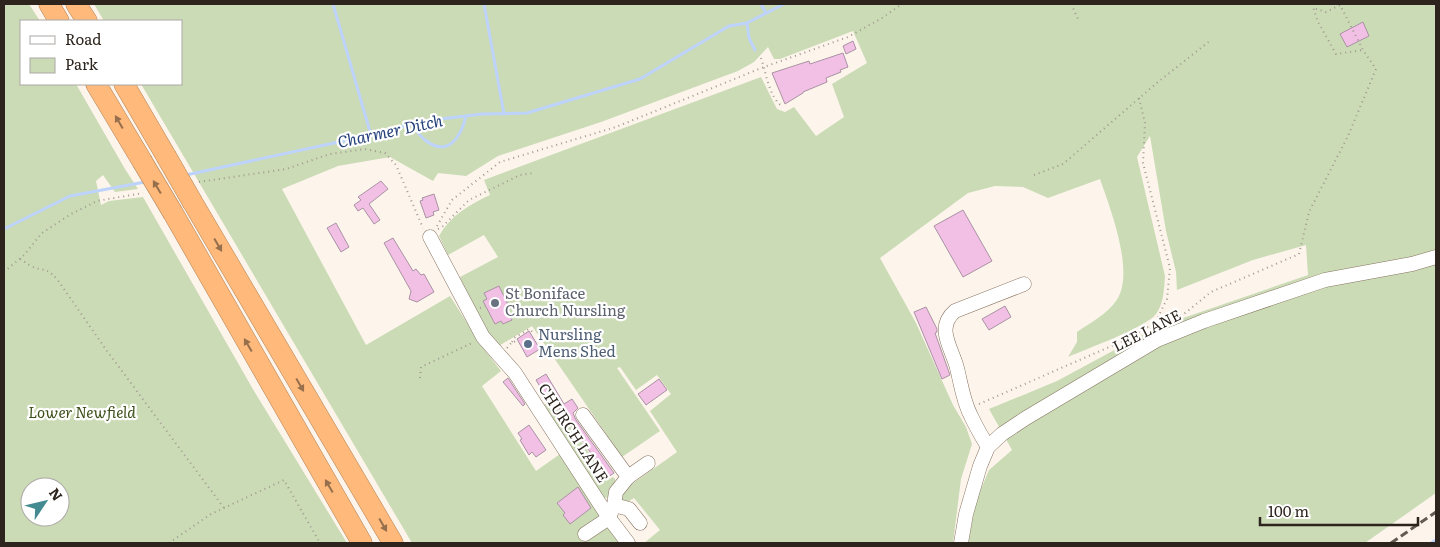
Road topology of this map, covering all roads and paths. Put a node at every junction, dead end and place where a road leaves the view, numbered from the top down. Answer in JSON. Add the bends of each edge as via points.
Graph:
{"nodes":[{"id":1,"x":49,"y":4,"type":"edge"},
{"id":2,"x":76,"y":4,"type":"edge"},
{"id":3,"x":902,"y":4,"type":"edge"},
{"id":4,"x":1071,"y":4,"type":"edge"},
{"id":5,"x":1312,"y":4,"type":"edge"},
{"id":6,"x":1314,"y":8,"type":"junction"},
{"id":7,"x":58,"y":20,"type":"edge"},
{"id":8,"x":86,"y":20,"type":"edge"},
{"id":9,"x":1079,"y":21,"type":"dead end"},
{"id":10,"x":1211,"y":40,"type":"dead end"},
{"id":11,"x":1363,"y":50,"type":"junction"},
{"id":12,"x":762,"y":58,"type":"dead end"},
{"id":13,"x":764,"y":67,"type":"junction"},
{"id":14,"x":97,"y":85,"type":"edge"},
{"id":15,"x":125,"y":85,"type":"edge"},
{"id":16,"x":1139,"y":98,"type":"junction"},
{"id":17,"x":783,"y":107,"type":"dead end"},
{"id":18,"x":534,"y":173,"type":"dead end"},
{"id":19,"x":1034,"y":175,"type":"dead end"},
{"id":20,"x":210,"y":180,"type":"dead end"},
{"id":21,"x":140,"y":193,"type":"dead end"},
{"id":22,"x":430,"y":237,"type":"joint"},
{"id":23,"x":1436,"y":257,"type":"edge"},
{"id":24,"x":20,"y":259,"type":"junction"},
{"id":25,"x":4,"y":272,"type":"edge"},
{"id":26,"x":1024,"y":284,"type":"dead end"},
{"id":27,"x":1155,"y":323,"type":"junction"},
{"id":28,"x":535,"y":334,"type":"dead end"},
{"id":29,"x":483,"y":337,"type":"junction"},
{"id":30,"x":512,"y":342,"type":"dead end"},
{"id":31,"x":420,"y":378,"type":"dead end"},
{"id":32,"x":968,"y":409,"type":"junction"},
{"id":33,"x":583,"y":415,"type":"dead end"},
{"id":34,"x":988,"y":447,"type":"junction"},
{"id":35,"x":648,"y":463,"type":"dead end"},
{"id":36,"x":628,"y":477,"type":"junction"},
{"id":37,"x":224,"y":508,"type":"junction"},
{"id":38,"x":612,"y":511,"type":"junction"},
{"id":39,"x":640,"y":523,"type":"dead end"},
{"id":40,"x":585,"y":534,"type":"dead end"},
{"id":41,"x":169,"y":543,"type":"edge"},
{"id":42,"x":320,"y":543,"type":"edge"},
{"id":43,"x":362,"y":543,"type":"edge"},
{"id":44,"x":393,"y":543,"type":"edge"},
{"id":45,"x":628,"y":543,"type":"edge"},
{"id":46,"x":962,"y":543,"type":"edge"}],
"edges":[{"from":1,"to":7,"type":"highway"},
{"from":2,"to":8,"type":"highway"},
{"from":3,"to":13,"type":"path","via":[[848,37]]},
{"from":4,"to":9,"type":"path"},
{"from":5,"to":6,"type":"path"},
{"from":6,"to":11,"type":"path","via":[[1336,54]]},
{"from":6,"to":11,"type":"path","via":[[1326,12],[1340,5]]},
{"from":10,"to":16,"type":"path"},
{"from":11,"to":27,"type":"path","via":[[1376,69],[1348,136],[1309,212],[1299,254],[1211,292],[1184,314]]},
{"from":12,"to":13,"type":"path"},
{"from":13,"to":17,"type":"path","via":[[772,92]]},
{"from":13,"to":18,"type":"path","via":[[616,127],[500,162],[452,200],[434,231],[468,200],[520,175]]},
{"from":43,"to":14,"type":"highway","one_way":true,"bridge":true},
{"from":15,"to":44,"type":"highway","one_way":true,"bridge":true},
{"from":16,"to":19,"type":"path","via":[[1063,164]]},
{"from":16,"to":27,"type":"path","via":[[1145,123],[1143,163],[1170,268],[1167,299]]},
{"from":20,"to":22,"type":"path","via":[[286,169],[330,154],[365,149],[386,152],[396,165],[422,226]]},
{"from":21,"to":24,"type":"path","via":[[97,200],[71,214],[42,233]]},
{"from":22,"to":29,"type":"street","name":"CHURCH LANE"},
{"from":23,"to":34,"type":"street","name":"LEE LANE","via":[[1325,280],[1157,340],[1026,418]]},
{"from":24,"to":25,"type":"path"},
{"from":24,"to":37,"type":"path","via":[[51,272],[57,279]]},
{"from":26,"to":32,"type":"street","via":[[955,311],[948,317],[945,332],[948,347]]},
{"from":27,"to":32,"type":"path","via":[[1123,341]]},
{"from":28,"to":30,"type":"path","via":[[529,329]]},
{"from":29,"to":31,"type":"path","via":[[422,367]]},
{"from":29,"to":38,"type":"street","name":"CHURCH LANE","via":[[515,374]]},
{"from":32,"to":34,"type":"street"},
{"from":33,"to":36,"type":"street"},
{"from":34,"to":46,"type":"street","name":"LEE LANE","via":[[966,514]]},
{"from":35,"to":36,"type":"street"},
{"from":36,"to":38,"type":"street","via":[[616,492]]},
{"from":37,"to":41,"type":"path"},
{"from":37,"to":42,"type":"path","via":[[284,480]]},
{"from":38,"to":39,"type":"street","via":[[629,509]]},
{"from":38,"to":40,"type":"street"},
{"from":38,"to":45,"type":"street","name":"CHURCH LANE"}]}
